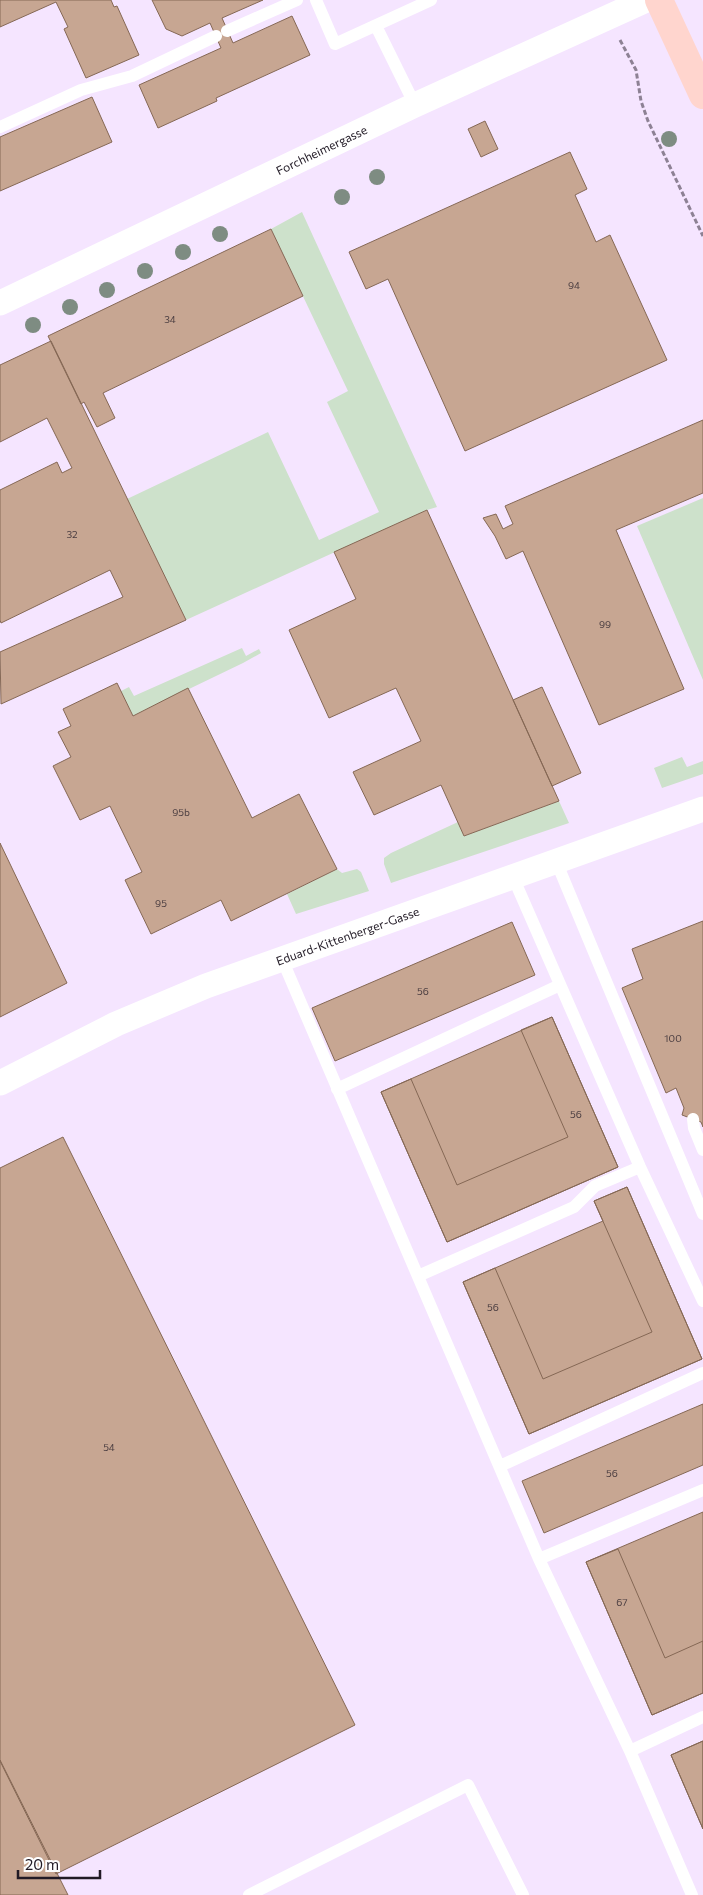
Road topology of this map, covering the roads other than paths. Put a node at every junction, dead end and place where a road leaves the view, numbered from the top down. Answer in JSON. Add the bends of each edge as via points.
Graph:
{"nodes":[{"id":1,"x":297,"y":0,"type":"edge"},
{"id":2,"x":316,"y":0,"type":"edge"},
{"id":3,"x":431,"y":0,"type":"edge"},
{"id":4,"x":646,"y":0,"type":"edge"},
{"id":5,"x":659,"y":0,"type":"edge"},
{"id":6,"x":376,"y":26,"type":"junction"},
{"id":7,"x":703,"y":95,"type":"edge"},
{"id":8,"x":415,"y":105,"type":"junction"},
{"id":9,"x":0,"y":127,"type":"edge"},
{"id":10,"x":0,"y":303,"type":"edge"},
{"id":11,"x":703,"y":809,"type":"edge"},
{"id":12,"x":556,"y":861,"type":"junction"},
{"id":13,"x":513,"y":877,"type":"junction"},
{"id":14,"x":282,"y":959,"type":"junction"},
{"id":15,"x":560,"y":985,"type":"junction"},
{"id":16,"x":0,"y":1083,"type":"edge"},
{"id":17,"x":337,"y":1089,"type":"junction"},
{"id":18,"x":693,"y":1119,"type":"dead end"},
{"id":19,"x":703,"y":1150,"type":"edge"},
{"id":20,"x":640,"y":1167,"type":"junction"},
{"id":21,"x":703,"y":1214,"type":"edge"},
{"id":22,"x":418,"y":1276,"type":"junction"},
{"id":23,"x":703,"y":1301,"type":"edge"},
{"id":24,"x":703,"y":1373,"type":"edge"},
{"id":25,"x":500,"y":1466,"type":"junction"},
{"id":26,"x":703,"y":1490,"type":"edge"},
{"id":27,"x":539,"y":1558,"type":"junction"},
{"id":28,"x":703,"y":1717,"type":"edge"},
{"id":29,"x":630,"y":1751,"type":"junction"},
{"id":30,"x":250,"y":1895,"type":"edge"},
{"id":31,"x":523,"y":1895,"type":"edge"},
{"id":32,"x":692,"y":1895,"type":"edge"}],
"edges":[{"from":1,"to":9,"type":"lane","via":[[132,76],[81,90]]},
{"from":2,"to":6,"type":"lane","via":[[336,44]]},
{"from":3,"to":6,"type":"lane"},
{"from":4,"to":8,"type":"street","name":"Forchheimergasse"},
{"from":5,"to":7,"type":"main road"},
{"from":6,"to":8,"type":"lane"},
{"from":8,"to":10,"type":"street","name":"Forchheimergasse"},
{"from":11,"to":12,"type":"street","name":"Eduard-Kittenberger-Gasse"},
{"from":12,"to":13,"type":"street","name":"Eduard-Kittenberger-Gasse"},
{"from":12,"to":21,"type":"lane"},
{"from":13,"to":14,"type":"street","name":"Eduard-Kittenberger-Gasse"},
{"from":13,"to":15,"type":"lane"},
{"from":14,"to":16,"type":"street","name":"Eduard-Kittenberger-Gasse","via":[[206,986],[116,1024]]},
{"from":14,"to":17,"type":"lane"},
{"from":15,"to":17,"type":"lane"},
{"from":15,"to":20,"type":"lane"},
{"from":17,"to":22,"type":"lane"},
{"from":18,"to":19,"type":"lane"},
{"from":20,"to":22,"type":"lane","via":[[595,1186],[574,1207]]},
{"from":20,"to":23,"type":"lane"},
{"from":22,"to":25,"type":"lane"},
{"from":24,"to":25,"type":"lane"},
{"from":25,"to":27,"type":"lane"},
{"from":26,"to":27,"type":"lane"},
{"from":27,"to":29,"type":"lane"},
{"from":28,"to":29,"type":"lane"},
{"from":29,"to":32,"type":"lane"},
{"from":30,"to":31,"type":"lane","via":[[468,1785]]}]}
